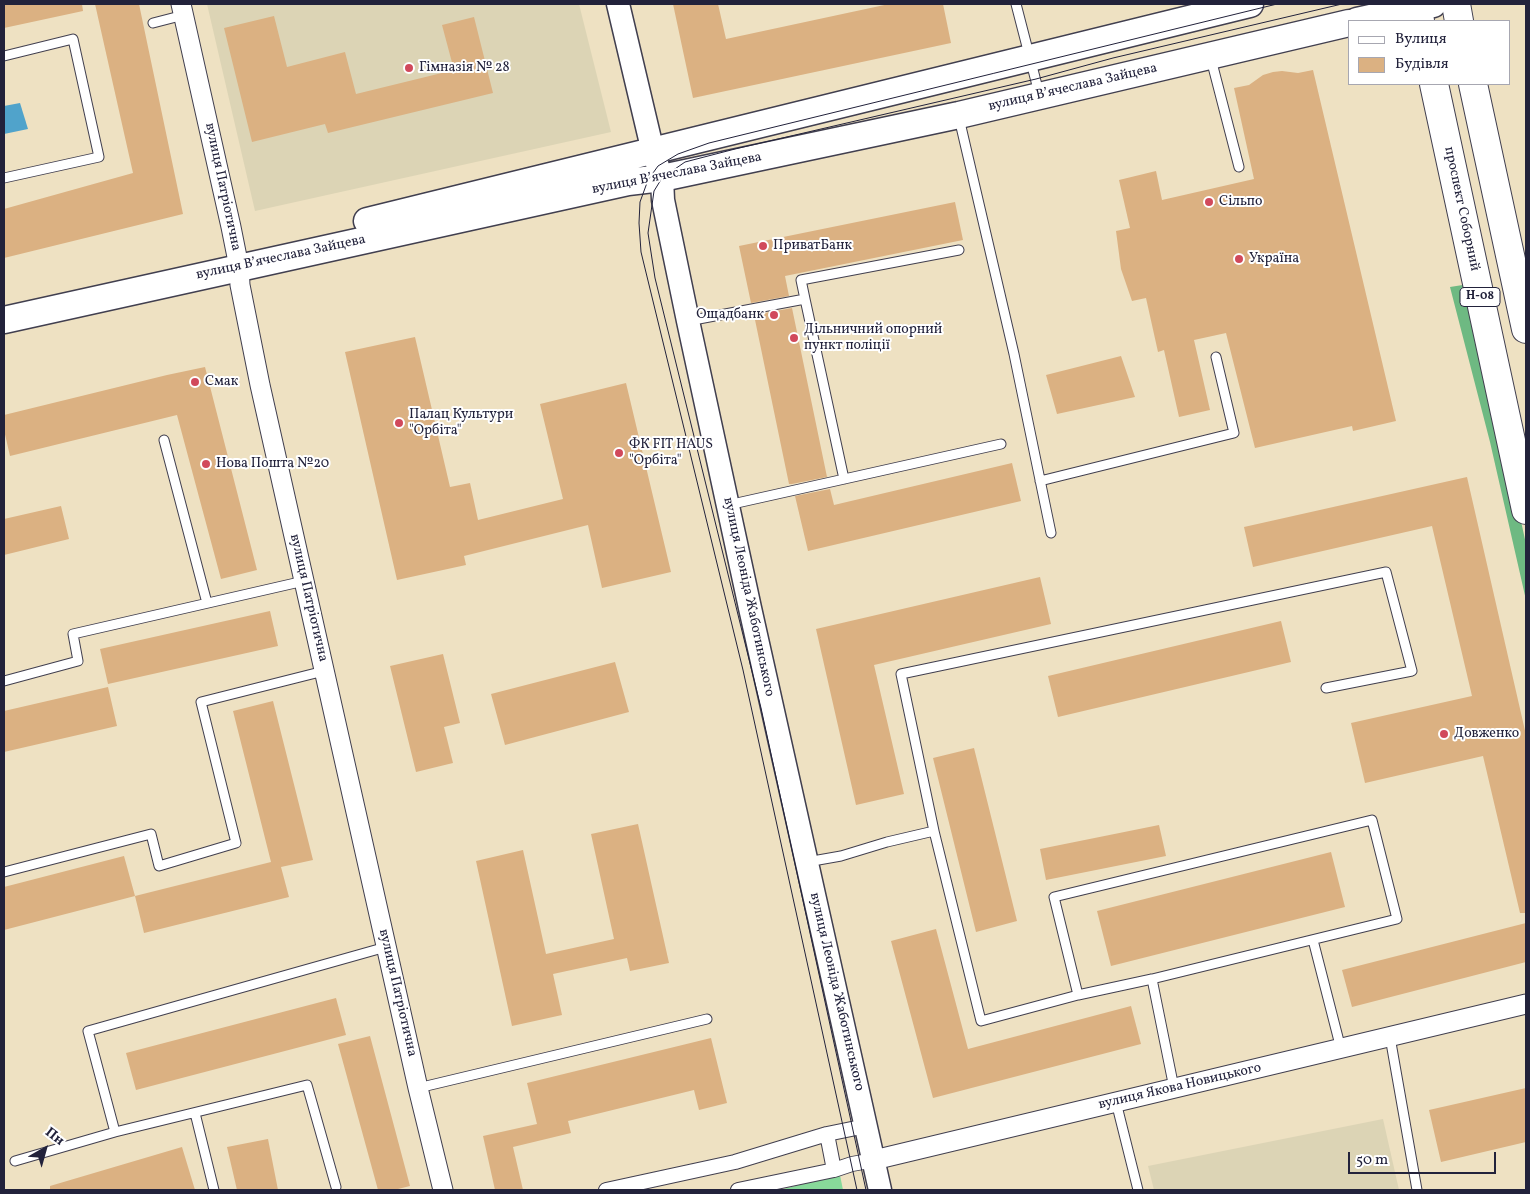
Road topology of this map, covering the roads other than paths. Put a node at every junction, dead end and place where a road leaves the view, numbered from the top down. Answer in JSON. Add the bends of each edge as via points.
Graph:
{"nodes":[{"id":1,"x":618,"y":4,"type":"edge"},
{"id":2,"x":1016,"y":4,"type":"edge"},
{"id":3,"x":1250,"y":4,"type":"edge"},
{"id":4,"x":1456,"y":4,"type":"edge"},
{"id":5,"x":1422,"y":9,"type":"edge"},
{"id":6,"x":182,"y":10,"type":"edge"},
{"id":7,"x":1362,"y":20,"type":"edge"},
{"id":8,"x":1460,"y":20,"type":"edge"},
{"id":9,"x":1348,"y":23,"type":"edge"},
{"id":10,"x":153,"y":24,"type":"dead end"},
{"id":11,"x":4,"y":56,"type":"edge"},
{"id":12,"x":1211,"y":56,"type":"junction"},
{"id":13,"x":1030,"y":58,"type":"junction"},
{"id":14,"x":1434,"y":85,"type":"edge"},
{"id":15,"x":1473,"y":85,"type":"edge"},
{"id":16,"x":1039,"y":96,"type":"junction"},
{"id":17,"x":959,"y":115,"type":"junction"},
{"id":18,"x":653,"y":152,"type":"junction"},
{"id":19,"x":1239,"y":167,"type":"dead end"},
{"id":20,"x":4,"y":178,"type":"edge"},
{"id":21,"x":662,"y":178,"type":"junction"},
{"id":22,"x":959,"y":250,"type":"dead end"},
{"id":23,"x":238,"y":260,"type":"junction"},
{"id":24,"x":804,"y":299,"type":"junction"},
{"id":25,"x":4,"y":306,"type":"edge"},
{"id":26,"x":4,"y":320,"type":"edge"},
{"id":27,"x":688,"y":321,"type":"junction"},
{"id":28,"x":1526,"y":329,"type":"edge"},
{"id":29,"x":1216,"y":357,"type":"dead end"},
{"id":30,"x":164,"y":440,"type":"dead end"},
{"id":31,"x":1001,"y":444,"type":"dead end"},
{"id":32,"x":844,"y":480,"type":"junction"},
{"id":33,"x":1040,"y":481,"type":"junction"},
{"id":34,"x":728,"y":505,"type":"junction"},
{"id":35,"x":1526,"y":510,"type":"edge"},
{"id":36,"x":1051,"y":533,"type":"dead end"},
{"id":37,"x":304,"y":581,"type":"junction"},
{"id":38,"x":207,"y":603,"type":"junction"},
{"id":39,"x":324,"y":671,"type":"junction"},
{"id":40,"x":4,"y":681,"type":"edge"},
{"id":41,"x":1326,"y":688,"type":"dead end"},
{"id":42,"x":934,"y":831,"type":"junction"},
{"id":43,"x":807,"y":862,"type":"junction"},
{"id":44,"x":4,"y":872,"type":"edge"},
{"id":45,"x":1313,"y":940,"type":"junction"},
{"id":46,"x":386,"y":948,"type":"junction"},
{"id":47,"x":1152,"y":979,"type":"junction"},
{"id":48,"x":1078,"y":995,"type":"junction"},
{"id":49,"x":1526,"y":1004,"type":"edge"},
{"id":50,"x":708,"y":1019,"type":"dead end"},
{"id":51,"x":1390,"y":1037,"type":"junction"},
{"id":52,"x":1340,"y":1048,"type":"junction"},
{"id":53,"x":418,"y":1088,"type":"junction"},
{"id":54,"x":1174,"y":1088,"type":"junction"},
{"id":55,"x":1116,"y":1102,"type":"junction"},
{"id":56,"x":194,"y":1113,"type":"junction"},
{"id":57,"x":866,"y":1126,"type":"junction"},
{"id":58,"x":115,"y":1132,"type":"junction"},
{"id":59,"x":827,"y":1134,"type":"junction"},
{"id":60,"x":874,"y":1160,"type":"junction"},
{"id":61,"x":15,"y":1161,"type":"dead end"},
{"id":62,"x":834,"y":1170,"type":"junction"},
{"id":63,"x":336,"y":1187,"type":"dead end"},
{"id":64,"x":214,"y":1190,"type":"edge"},
{"id":65,"x":443,"y":1190,"type":"edge"},
{"id":66,"x":606,"y":1190,"type":"edge"},
{"id":67,"x":738,"y":1190,"type":"edge"},
{"id":68,"x":880,"y":1190,"type":"edge"},
{"id":69,"x":1138,"y":1190,"type":"edge"},
{"id":70,"x":1417,"y":1190,"type":"edge"}],
"edges":[{"from":1,"to":18,"type":"street","name":"вулиця Леоніда Жаботинського"},
{"from":2,"to":13,"type":"lane"},
{"from":3,"to":13,"type":"main road","name":"вулиця Вʼячеслава Зайцева"},
{"from":4,"to":8,"type":"main road"},
{"from":5,"to":7,"type":"main road"},
{"from":6,"to":10,"type":"lane"},
{"from":6,"to":23,"type":"street","name":"вулиця Патріотична"},
{"from":9,"to":12,"type":"main road","name":"вулиця Вʼячеслава Зайцева"},
{"from":11,"to":20,"type":"lane","via":[[73,39],[99,157]]},
{"from":12,"to":16,"type":"main road","name":"вулиця Вʼячеслава Зайцева"},
{"from":12,"to":19,"type":"lane"},
{"from":13,"to":16,"type":"lane"},
{"from":13,"to":18,"type":"main road","name":"вулиця Вʼячеслава Зайцева"},
{"from":14,"to":35,"type":"main road","name":"проспект Соборний","number":"Н-08"},
{"from":15,"to":28,"type":"main road","number":"Н-08"},
{"from":16,"to":17,"type":"main road","name":"вулиця Вʼячеслава Зайцева"},
{"from":17,"to":21,"type":"main road","name":"вулиця Вʼячеслава Зайцева"},
{"from":17,"to":33,"type":"lane"},
{"from":18,"to":21,"type":"street","name":"вулиця Леоніда Жаботинського"},
{"from":18,"to":23,"type":"main road","name":"вулиця Вʼячеслава Зайцева"},
{"from":21,"to":23,"type":"main road","name":"вулиця Вʼячеслава Зайцева"},
{"from":21,"to":27,"type":"street","name":"вулиця Леоніда Жаботинського","via":[[663,200]]},
{"from":22,"to":24,"type":"lane","via":[[801,280]]},
{"from":23,"to":25,"type":"main road","name":"вулиця Вʼячеслава Зайцева"},
{"from":23,"to":26,"type":"main road","name":"вулиця Вʼячеслава Зайцева"},
{"from":23,"to":37,"type":"street","name":"вулиця Патріотична","via":[[258,376]]},
{"from":24,"to":27,"type":"lane"},
{"from":24,"to":32,"type":"lane"},
{"from":27,"to":34,"type":"street","name":"вулиця Леоніда Жаботинського"},
{"from":29,"to":33,"type":"lane","via":[[1234,433]]},
{"from":30,"to":38,"type":"lane"},
{"from":31,"to":32,"type":"lane"},
{"from":32,"to":34,"type":"lane"},
{"from":33,"to":36,"type":"lane"},
{"from":34,"to":43,"type":"street","name":"вулиця Леоніда Жаботинського"},
{"from":37,"to":38,"type":"lane"},
{"from":37,"to":39,"type":"street","name":"вулиця Патріотична"},
{"from":38,"to":40,"type":"lane","via":[[73,634],[78,661]]},
{"from":39,"to":44,"type":"lane","via":[[201,702],[236,843],[159,866],[151,834]]},
{"from":39,"to":46,"type":"street","name":"вулиця Патріотична"},
{"from":41,"to":42,"type":"lane","via":[[1412,671],[1386,572],[901,674]]},
{"from":42,"to":43,"type":"lane"},
{"from":42,"to":48,"type":"lane","via":[[981,1021]]},
{"from":43,"to":57,"type":"street","name":"вулиця Леоніда Жаботинського"},
{"from":45,"to":47,"type":"lane"},
{"from":45,"to":48,"type":"lane","via":[[1397,919],[1372,820],[1054,897]]},
{"from":45,"to":52,"type":"lane"},
{"from":46,"to":53,"type":"street","name":"вулиця Патріотична"},
{"from":46,"to":58,"type":"lane","via":[[88,1031]]},
{"from":47,"to":48,"type":"lane"},
{"from":47,"to":54,"type":"lane"},
{"from":49,"to":51,"type":"street","name":"вулиця Якова Новицького"},
{"from":50,"to":53,"type":"lane"},
{"from":51,"to":52,"type":"street","name":"вулиця Якова Новицького"},
{"from":51,"to":70,"type":"lane"},
{"from":52,"to":54,"type":"street","name":"вулиця Якова Новицького"},
{"from":53,"to":65,"type":"street","name":"вулиця Патріотична"},
{"from":54,"to":55,"type":"street","name":"вулиця Якова Новицького"},
{"from":55,"to":60,"type":"street","name":"вулиця Якова Новицького"},
{"from":55,"to":69,"type":"lane"},
{"from":56,"to":58,"type":"lane"},
{"from":56,"to":63,"type":"lane","via":[[307,1085]]},
{"from":56,"to":64,"type":"lane"},
{"from":57,"to":59,"type":"street"},
{"from":57,"to":60,"type":"street","name":"вулиця Леоніда Жаботинського"},
{"from":58,"to":61,"type":"lane"},
{"from":59,"to":62,"type":"street"},
{"from":59,"to":66,"type":"street","via":[[735,1162]]},
{"from":60,"to":62,"type":"street","name":"вулиця Якова Новицького"},
{"from":60,"to":68,"type":"street","name":"вулиця Леоніда Жаботинського"},
{"from":62,"to":67,"type":"street","name":"вулиця Якова Новицького"}]}
